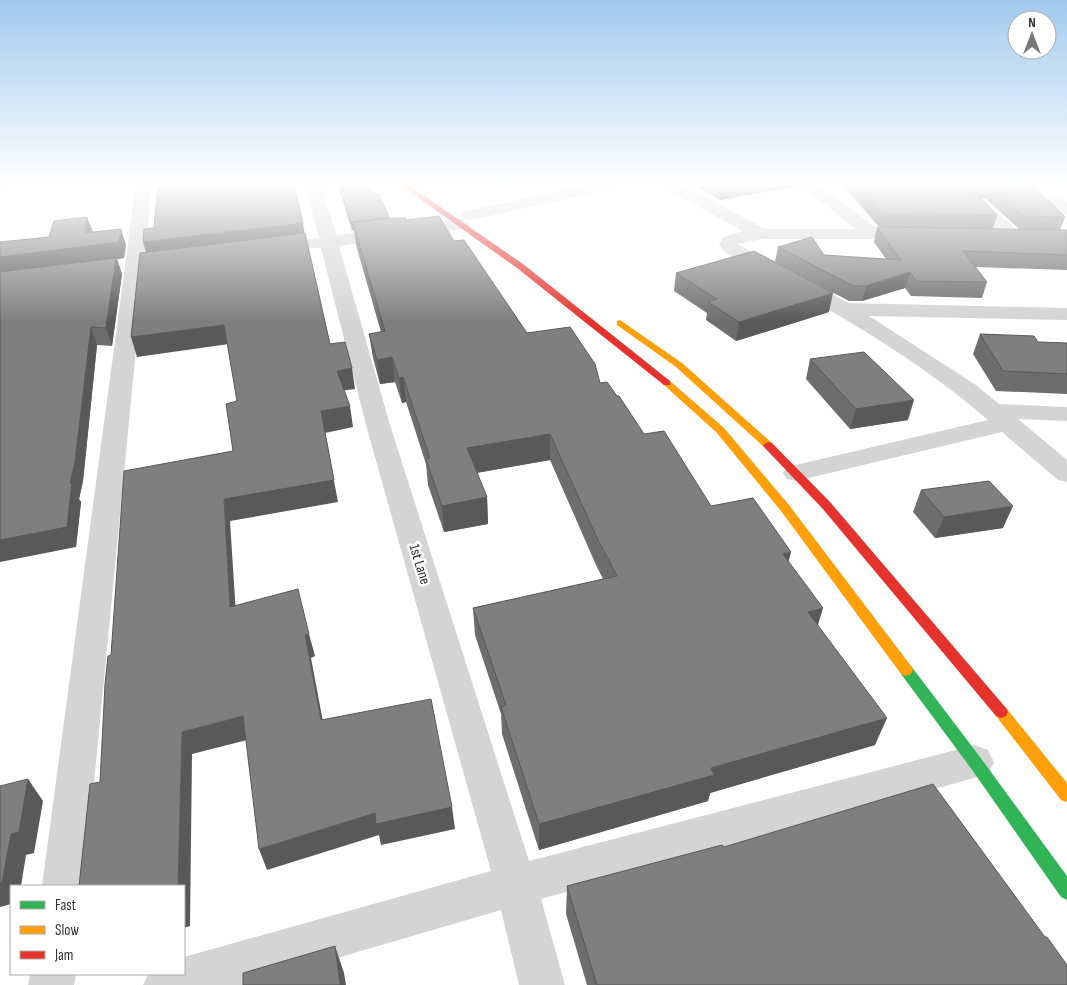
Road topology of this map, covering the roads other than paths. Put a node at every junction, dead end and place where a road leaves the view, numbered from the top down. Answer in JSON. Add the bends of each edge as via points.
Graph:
{"nodes":[{"id":1,"x":139,"y":230,"type":"edge"},
{"id":2,"x":326,"y":230,"type":"edge"},
{"id":3,"x":390,"y":230,"type":"edge"},
{"id":4,"x":480,"y":230,"type":"edge"},
{"id":5,"x":754,"y":230,"type":"edge"},
{"id":6,"x":869,"y":230,"type":"edge"},
{"id":7,"x":1014,"y":230,"type":"edge"},
{"id":8,"x":762,"y":234,"type":"junction"},
{"id":9,"x":874,"y":234,"type":"junction"},
{"id":10,"x":930,"y":235,"type":"edge"},
{"id":11,"x":987,"y":236,"type":"edge"},
{"id":12,"x":330,"y":242,"type":"junction"},
{"id":13,"x":291,"y":246,"type":"edge"},
{"id":14,"x":845,"y":309,"type":"junction"},
{"id":15,"x":607,"y":314,"type":"dead end"},
{"id":16,"x":1067,"y":314,"type":"edge"},
{"id":17,"x":692,"y":377,"type":"junction"},
{"id":18,"x":667,"y":382,"type":"junction"},
{"id":19,"x":1067,"y":414,"type":"edge"},
{"id":20,"x":999,"y":417,"type":"junction"},
{"id":21,"x":796,"y":473,"type":"junction"},
{"id":22,"x":1067,"y":474,"type":"edge"},
{"id":23,"x":975,"y":762,"type":"junction"},
{"id":24,"x":1067,"y":795,"type":"edge"},
{"id":25,"x":63,"y":885,"type":"edge"},
{"id":26,"x":516,"y":885,"type":"junction"},
{"id":27,"x":1067,"y":891,"type":"edge"},
{"id":28,"x":166,"y":985,"type":"edge"},
{"id":29,"x":542,"y":985,"type":"edge"}],
"edges":[{"from":1,"to":25,"type":"street"},
{"from":2,"to":12,"type":"street","name":"1st Lane"},
{"from":3,"to":12,"type":"street"},
{"from":4,"to":18,"type":"main road","via":[[520,266]]},
{"from":5,"to":8,"type":"street"},
{"from":6,"to":9,"type":"street"},
{"from":7,"to":11,"type":"street","via":[[1023,237]]},
{"from":8,"to":9,"type":"street"},
{"from":8,"to":14,"type":"street","via":[[737,237],[728,245]]},
{"from":9,"to":10,"type":"street"},
{"from":12,"to":13,"type":"street"},
{"from":12,"to":26,"type":"street","name":"1st Lane","via":[[378,425]]},
{"from":14,"to":16,"type":"street"},
{"from":14,"to":20,"type":"street","via":[[968,390]]},
{"from":15,"to":17,"type":"main road"},
{"from":17,"to":18,"type":"main road"},
{"from":17,"to":21,"type":"main road"},
{"from":18,"to":23,"type":"main road","via":[[720,430],[785,508]]},
{"from":19,"to":20,"type":"street"},
{"from":20,"to":21,"type":"street"},
{"from":20,"to":22,"type":"street"},
{"from":21,"to":24,"type":"main road","via":[[1010,723]]},
{"from":23,"to":26,"type":"street"},
{"from":23,"to":27,"type":"main road"},
{"from":26,"to":28,"type":"street"},
{"from":26,"to":29,"type":"street","name":"1st Lane"}]}
